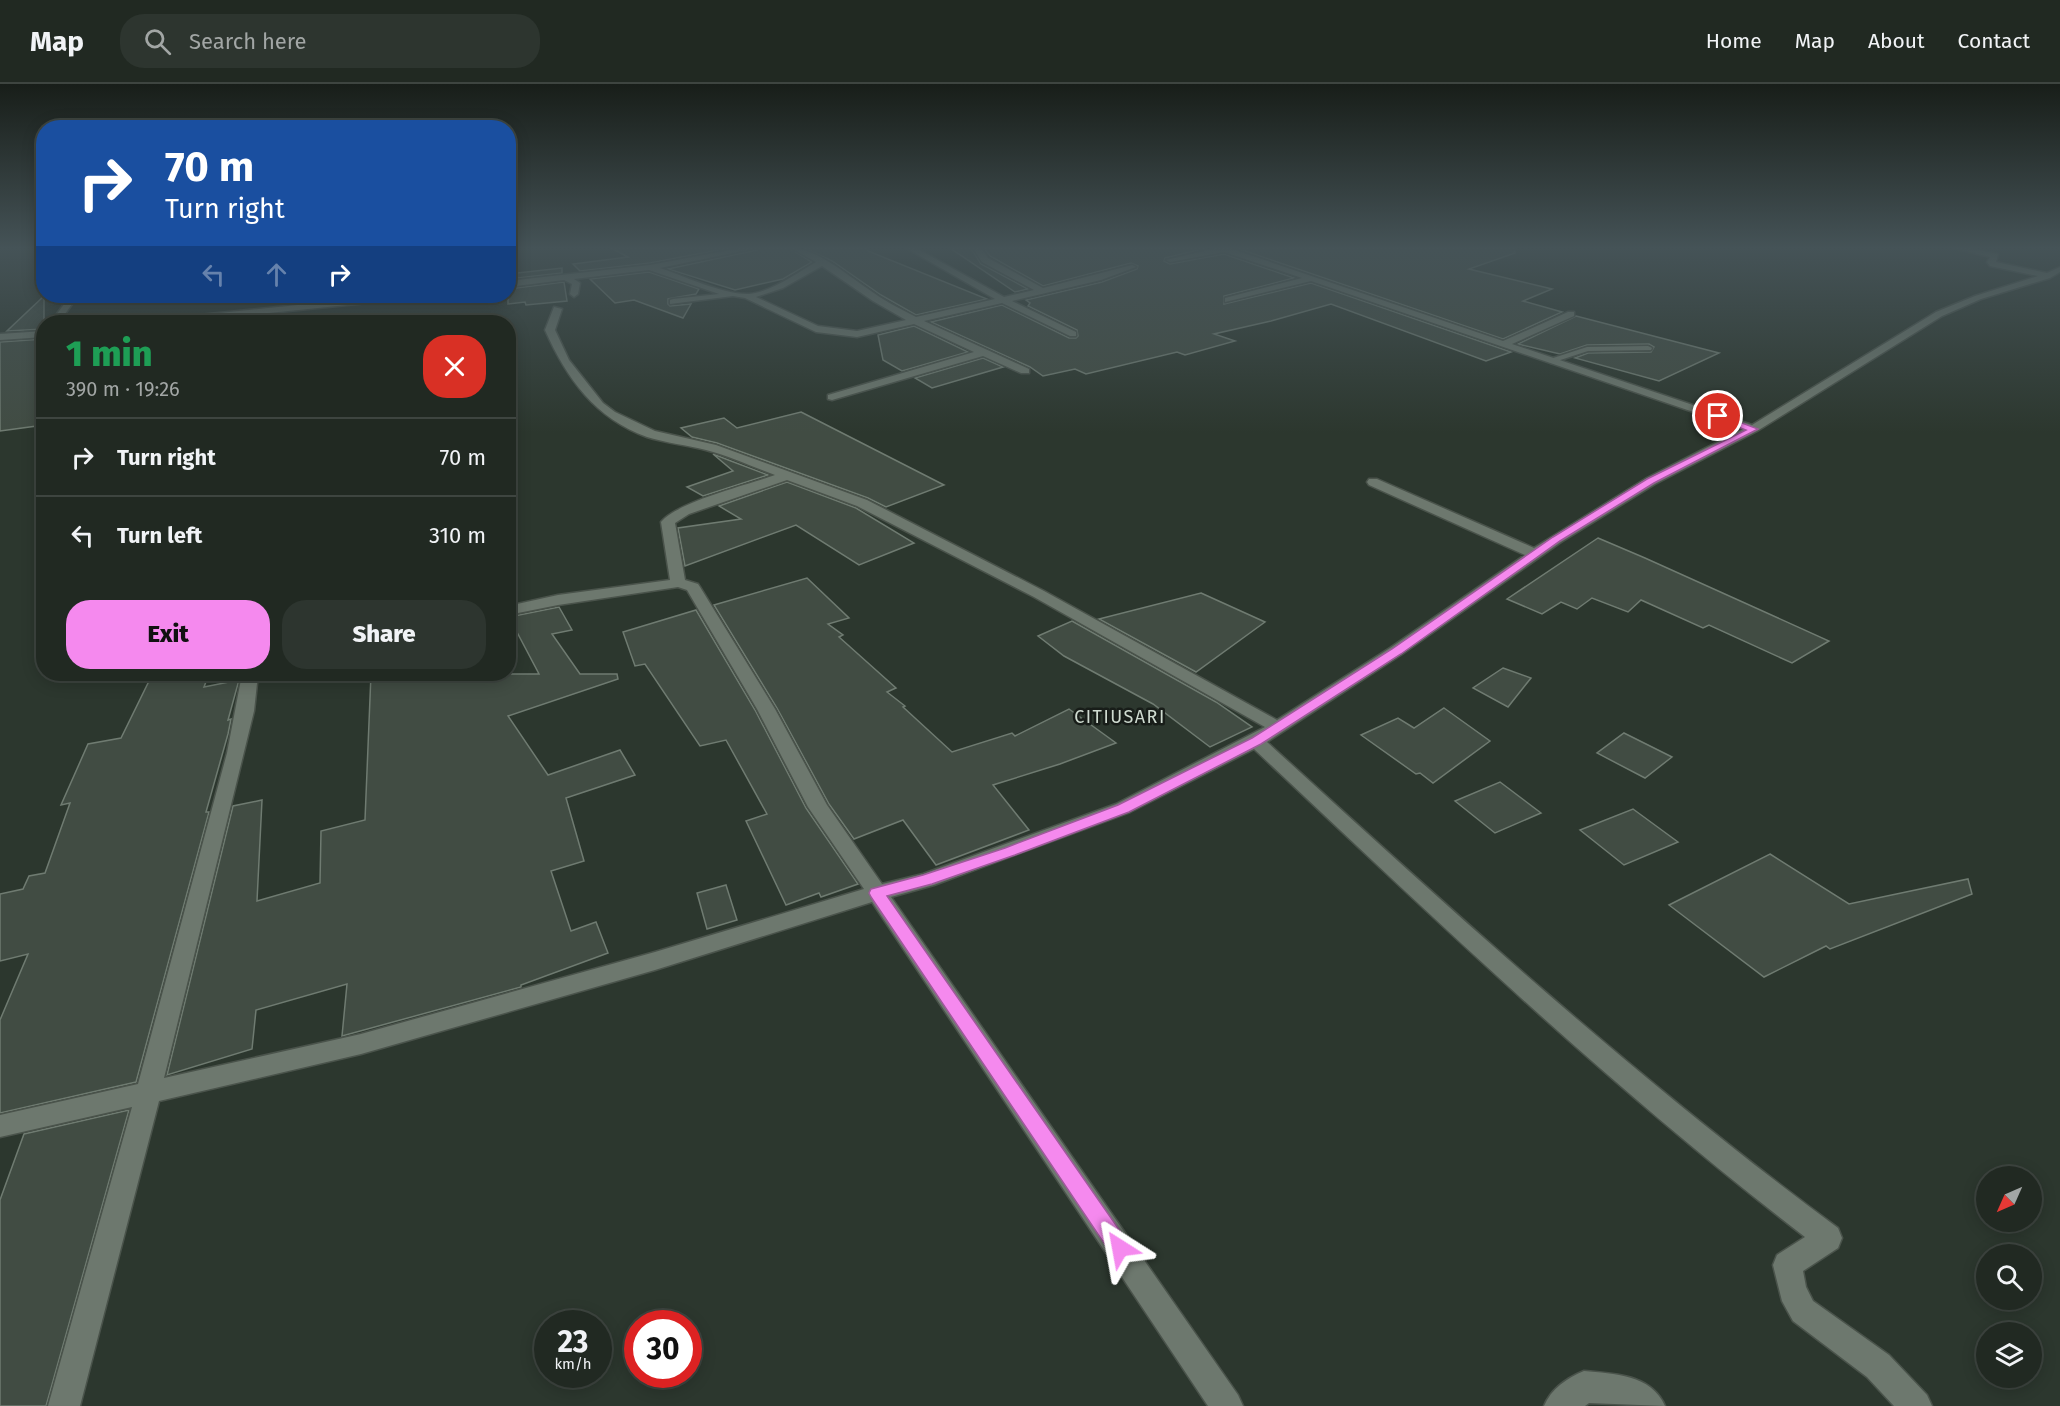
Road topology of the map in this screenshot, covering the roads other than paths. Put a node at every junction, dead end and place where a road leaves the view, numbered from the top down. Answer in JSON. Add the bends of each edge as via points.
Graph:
{"nodes":[{"id":1,"x":557,"y":309,"type":"dead end"},
{"id":2,"x":273,"y":310,"type":"edge"},
{"id":3,"x":772,"y":310,"type":"edge"},
{"id":4,"x":896,"y":310,"type":"edge"},
{"id":5,"x":957,"y":310,"type":"edge"},
{"id":6,"x":1023,"y":310,"type":"edge"},
{"id":7,"x":1404,"y":310,"type":"edge"},
{"id":8,"x":1950,"y":310,"type":"edge"},
{"id":9,"x":1571,"y":314,"type":"dead end"},
{"id":10,"x":224,"y":315,"type":"edge"},
{"id":11,"x":915,"y":320,"type":"junction"},
{"id":12,"x":1073,"y":334,"type":"dead end"},
{"id":13,"x":36,"y":335,"type":"edge"},
{"id":14,"x":0,"y":337,"type":"edge"},
{"id":15,"x":1504,"y":344,"type":"junction"},
{"id":16,"x":1648,"y":348,"type":"dead end"},
{"id":17,"x":985,"y":352,"type":"junction"},
{"id":18,"x":1551,"y":360,"type":"junction"},
{"id":19,"x":1025,"y":370,"type":"dead end"},
{"id":20,"x":832,"y":397,"type":"dead end"},
{"id":21,"x":1753,"y":429,"type":"junction"},
{"id":22,"x":789,"y":475,"type":"junction"},
{"id":23,"x":1373,"y":482,"type":"dead end"},
{"id":24,"x":1535,"y":554,"type":"junction"},
{"id":25,"x":678,"y":583,"type":"junction"},
{"id":26,"x":516,"y":609,"type":"edge"},
{"id":27,"x":248,"y":681,"type":"edge"},
{"id":28,"x":1277,"y":727,"type":"junction"},
{"id":29,"x":1256,"y":741,"type":"junction"},
{"id":30,"x":877,"y":893,"type":"junction"},
{"id":31,"x":148,"y":1091,"type":"junction"},
{"id":32,"x":0,"y":1126,"type":"edge"},
{"id":33,"x":64,"y":1406,"type":"edge"},
{"id":34,"x":1227,"y":1406,"type":"edge"},
{"id":35,"x":1560,"y":1406,"type":"edge"},
{"id":36,"x":1649,"y":1406,"type":"edge"},
{"id":37,"x":1916,"y":1406,"type":"edge"}],
"edges":[{"from":1,"to":22,"type":"street","via":[[550,330],[564,361],[599,405],[611,414],[651,434],[712,448]]},
{"from":2,"to":10,"type":"street"},
{"from":3,"to":11,"type":"street","via":[[828,332],[856,334]]},
{"from":4,"to":11,"type":"street"},
{"from":5,"to":11,"type":"street"},
{"from":6,"to":12,"type":"street"},
{"from":7,"to":15,"type":"street"},
{"from":8,"to":21,"type":"street","via":[[1881,347]]},
{"from":9,"to":15,"type":"street"},
{"from":11,"to":17,"type":"street"},
{"from":13,"to":14,"type":"street"},
{"from":15,"to":18,"type":"street"},
{"from":16,"to":18,"type":"lane","via":[[1587,349]]},
{"from":17,"to":19,"type":"street"},
{"from":17,"to":20,"type":"street"},
{"from":18,"to":21,"type":"street"},
{"from":21,"to":24,"type":"street","via":[[1651,481]]},
{"from":22,"to":25,"type":"street","via":[[684,511],[668,522]]},
{"from":22,"to":28,"type":"street","via":[[862,503],[1039,594]]},
{"from":23,"to":24,"type":"street"},
{"from":24,"to":28,"type":"street","via":[[1396,651]]},
{"from":25,"to":26,"type":"street"},
{"from":25,"to":30,"type":"street","via":[[693,586],[818,807]]},
{"from":27,"to":31,"type":"street","via":[[236,753]]},
{"from":28,"to":29,"type":"street"},
{"from":29,"to":30,"type":"street","via":[[1123,808],[927,880]]},
{"from":29,"to":37,"type":"street","via":[[1482,950],[1672,1116],[1828,1238],[1787,1264],[1792,1290],[1803,1311],[1878,1366]]},
{"from":30,"to":31,"type":"street","via":[[361,1044]]},
{"from":30,"to":34,"type":"street"},
{"from":31,"to":32,"type":"street"},
{"from":31,"to":33,"type":"street"},
{"from":35,"to":36,"type":"street","via":[[1584,1387],[1626,1390]]}]}
